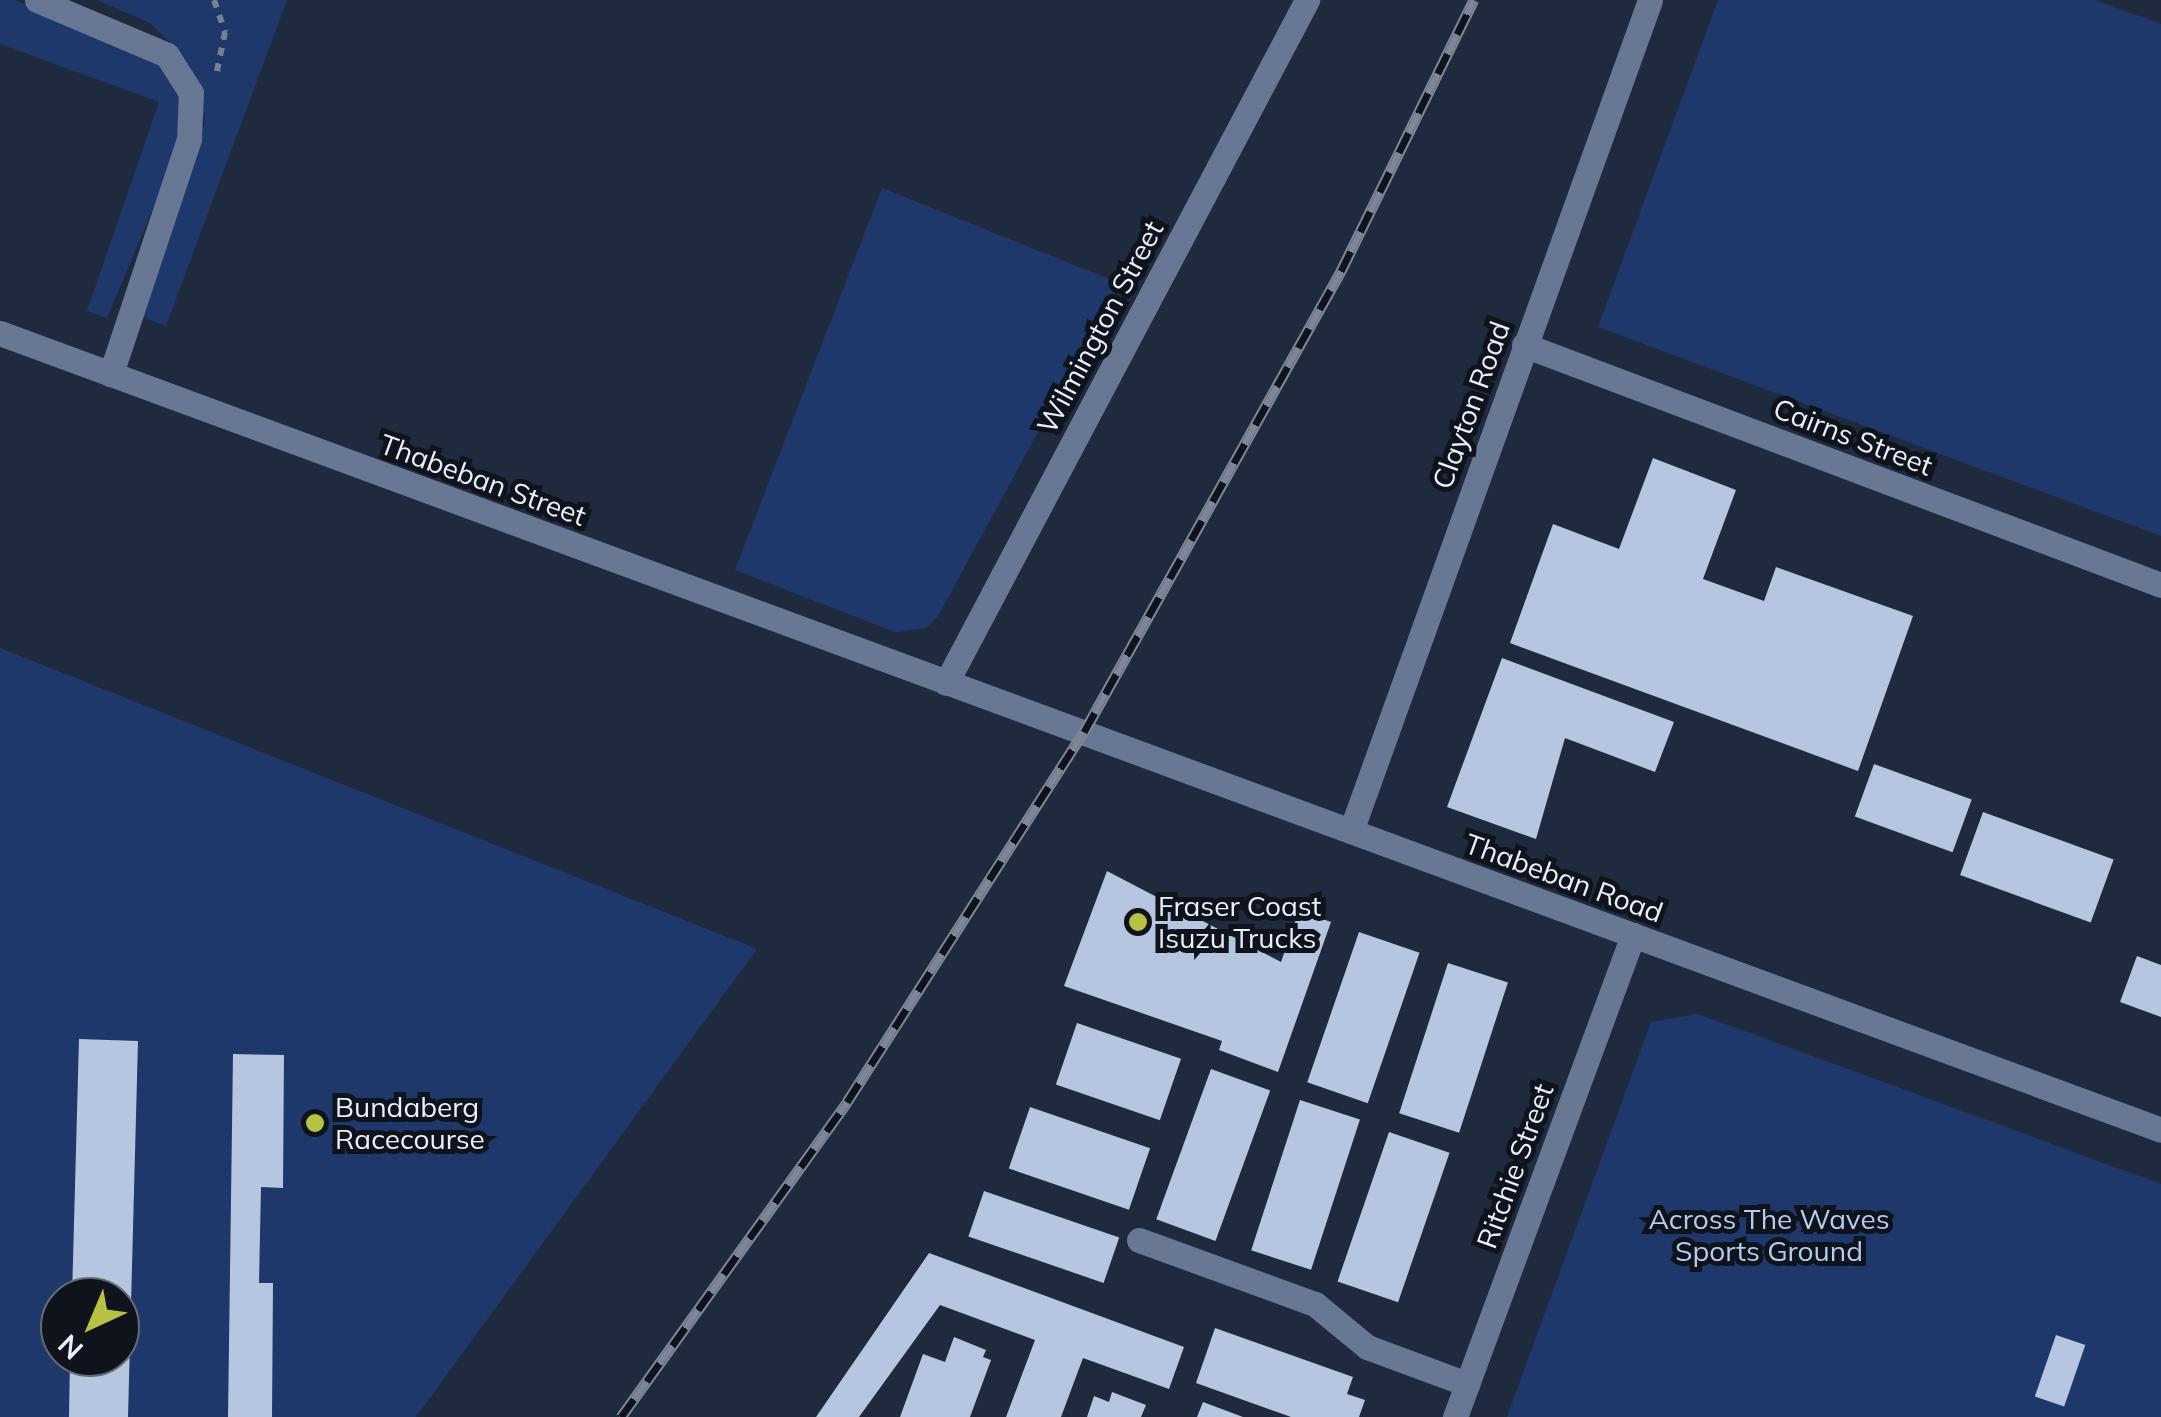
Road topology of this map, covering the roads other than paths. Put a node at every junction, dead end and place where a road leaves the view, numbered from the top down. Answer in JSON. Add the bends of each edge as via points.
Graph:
{"nodes":[{"id":1,"x":38,"y":0,"type":"edge"},
{"id":2,"x":1306,"y":0,"type":"edge"},
{"id":3,"x":1650,"y":0,"type":"edge"},
{"id":4,"x":0,"y":334,"type":"edge"},
{"id":5,"x":1524,"y":345,"type":"junction"},
{"id":6,"x":111,"y":374,"type":"junction"},
{"id":7,"x":2161,"y":585,"type":"edge"},
{"id":8,"x":946,"y":683,"type":"junction"},
{"id":9,"x":1350,"y":831,"type":"junction"},
{"id":10,"x":1633,"y":935,"type":"junction"},
{"id":11,"x":2161,"y":1130,"type":"edge"},
{"id":12,"x":1139,"y":1240,"type":"dead end"},
{"id":13,"x":1467,"y":1384,"type":"junction"},
{"id":14,"x":1454,"y":1417,"type":"edge"}],
"edges":[{"from":1,"to":6,"type":"street","via":[[167,56],[191,93],[189,139]]},
{"from":2,"to":8,"type":"street","name":"Wilmington Street"},
{"from":3,"to":5,"type":"street","name":"Clayton Road"},
{"from":4,"to":6,"type":"street","name":"Thabeban Street"},
{"from":5,"to":7,"type":"street","name":"Cairns Street"},
{"from":5,"to":9,"type":"street","name":"Clayton Road"},
{"from":6,"to":8,"type":"street","name":"Thabeban Street"},
{"from":8,"to":9,"type":"street","name":"Thabeban Road"},
{"from":9,"to":10,"type":"street","name":"Thabeban Road"},
{"from":10,"to":11,"type":"street","name":"Thabeban Road"},
{"from":10,"to":13,"type":"street","name":"Ritchie Street"},
{"from":12,"to":13,"type":"street","via":[[1316,1304],[1367,1347]]},
{"from":13,"to":14,"type":"street","name":"Ritchie Street"}]}
